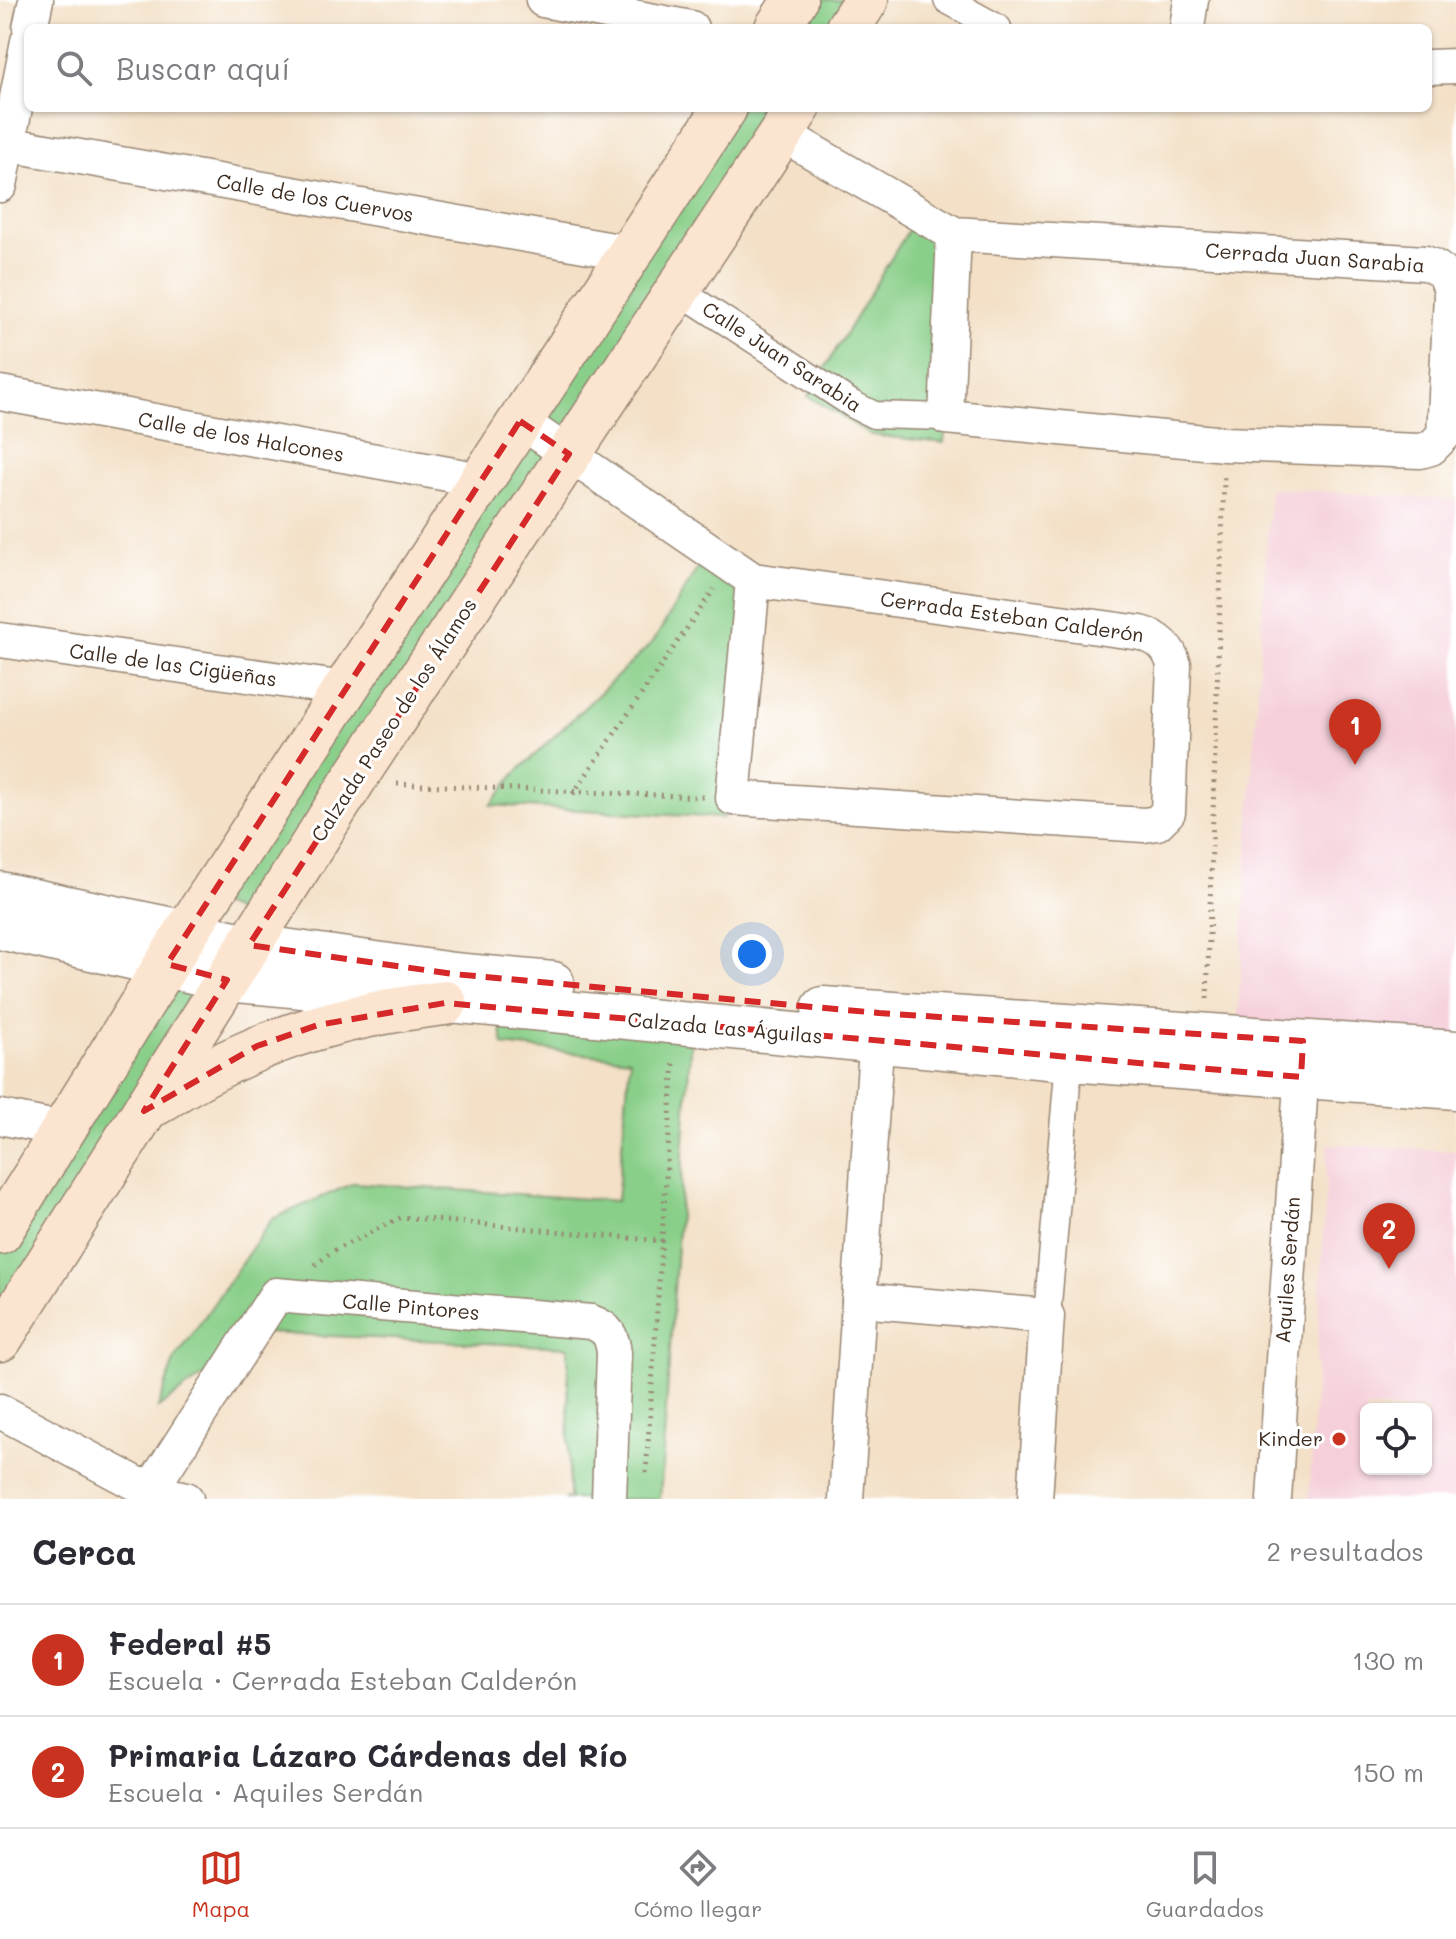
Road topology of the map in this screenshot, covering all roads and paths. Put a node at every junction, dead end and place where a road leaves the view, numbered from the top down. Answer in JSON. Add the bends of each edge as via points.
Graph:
{"nodes":[{"id":1,"x":36,"y":0,"type":"edge"},
{"id":2,"x":543,"y":0,"type":"edge"},
{"id":3,"x":795,"y":0,"type":"edge"},
{"id":4,"x":866,"y":0,"type":"edge"},
{"id":5,"x":947,"y":0,"type":"edge"},
{"id":6,"x":1191,"y":0,"type":"edge"},
{"id":7,"x":31,"y":24,"type":"edge"},
{"id":8,"x":670,"y":24,"type":"edge"},
{"id":9,"x":780,"y":24,"type":"edge"},
{"id":10,"x":851,"y":24,"type":"edge"},
{"id":11,"x":991,"y":24,"type":"edge"},
{"id":12,"x":1188,"y":24,"type":"edge"},
{"id":13,"x":24,"y":58,"type":"edge"},
{"id":14,"x":1456,"y":66,"type":"edge"},
{"id":15,"x":1432,"y":67,"type":"edge"},
{"id":16,"x":722,"y":112,"type":"edge"},
{"id":17,"x":790,"y":121,"type":"edge"},
{"id":18,"x":4,"y":143,"type":"edge"},
{"id":19,"x":0,"y":185,"type":"edge"},
{"id":20,"x":954,"y":234,"type":"junction"},
{"id":21,"x":630,"y":253,"type":"junction"},
{"id":22,"x":678,"y":290,"type":"junction"},
{"id":23,"x":0,"y":393,"type":"edge"},
{"id":24,"x":946,"y":417,"type":"junction"},
{"id":25,"x":520,"y":421,"type":"junction"},
{"id":26,"x":1225,"y":444,"type":"junction"},
{"id":27,"x":569,"y":454,"type":"junction"},
{"id":28,"x":481,"y":480,"type":"junction"},
{"id":29,"x":742,"y":573,"type":"junction"},
{"id":30,"x":0,"y":640,"type":"edge"},
{"id":31,"x":345,"y":689,"type":"junction"},
{"id":32,"x":353,"y":781,"type":"junction"},
{"id":33,"x":573,"y":794,"type":"junction"},
{"id":34,"x":733,"y":798,"type":"junction"},
{"id":35,"x":0,"y":893,"type":"edge"},
{"id":36,"x":0,"y":928,"type":"edge"},
{"id":37,"x":177,"y":948,"type":"junction"},
{"id":38,"x":238,"y":962,"type":"junction"},
{"id":39,"x":445,"y":1003,"type":"junction"},
{"id":40,"x":676,"y":1023,"type":"junction"},
{"id":41,"x":876,"y":1028,"type":"junction"},
{"id":42,"x":1206,"y":1034,"type":"junction"},
{"id":43,"x":1456,"y":1052,"type":"edge"},
{"id":44,"x":1302,"y":1059,"type":"junction"},
{"id":45,"x":1069,"y":1060,"type":"junction"},
{"id":46,"x":1456,"y":1088,"type":"edge"},
{"id":47,"x":144,"y":1111,"type":"junction"},
{"id":48,"x":0,"y":1117,"type":"edge"},
{"id":49,"x":66,"y":1130,"type":"junction"},
{"id":50,"x":0,"y":1232,"type":"edge"},
{"id":51,"x":663,"y":1241,"type":"junction"},
{"id":52,"x":276,"y":1295,"type":"junction"},
{"id":53,"x":859,"y":1300,"type":"junction"},
{"id":54,"x":1047,"y":1316,"type":"junction"},
{"id":55,"x":0,"y":1339,"type":"edge"},
{"id":56,"x":0,"y":1411,"type":"edge"},
{"id":57,"x":645,"y":1484,"type":"dead end"},
{"id":58,"x":150,"y":1491,"type":"junction"},
{"id":59,"x":186,"y":1499,"type":"edge"},
{"id":60,"x":609,"y":1499,"type":"edge"},
{"id":61,"x":846,"y":1499,"type":"edge"},
{"id":62,"x":1035,"y":1499,"type":"edge"},
{"id":63,"x":1274,"y":1499,"type":"edge"}],
"edges":[{"from":1,"to":7,"type":"street"},
{"from":2,"to":8,"type":"street"},
{"from":3,"to":9,"type":"main road"},
{"from":4,"to":10,"type":"main road"},
{"from":5,"to":11,"type":"street"},
{"from":6,"to":12,"type":"street"},
{"from":13,"to":18,"type":"street"},
{"from":14,"to":15,"type":"street"},
{"from":16,"to":21,"type":"main road"},
{"from":17,"to":20,"type":"street","name":"Cerrada Juan Sarabia"},
{"from":17,"to":22,"type":"main road","name":"Calzada Paseo de los Álamos"},
{"from":18,"to":19,"type":"street"},
{"from":18,"to":21,"type":"street","name":"Calle de los Cuervos"},
{"from":20,"to":24,"type":"street"},
{"from":20,"to":26,"type":"street","name":"Cerrada Juan Sarabia","via":[[1425,263],[1445,275],[1451,295],[1441,441],[1420,451]]},
{"from":21,"to":25,"type":"main road"},
{"from":22,"to":24,"type":"street","name":"Calle Juan Sarabia","via":[[874,415]]},
{"from":22,"to":27,"type":"main road","name":"Calzada Paseo de los Álamos"},
{"from":23,"to":28,"type":"street","name":"Calle de los Halcones"},
{"from":24,"to":26,"type":"street","name":"Cerrada Juan Sarabia"},
{"from":25,"to":27,"type":"street"},
{"from":25,"to":28,"type":"main road"},
{"from":26,"to":42,"type":"path"},
{"from":27,"to":29,"type":"street"},
{"from":27,"to":32,"type":"main road","name":"Calzada Paseo de los Álamos"},
{"from":28,"to":31,"type":"main road"},
{"from":29,"to":33,"type":"path"},
{"from":29,"to":34,"type":"street"},
{"from":29,"to":34,"type":"street","name":"Cerrada Esteban Calderón","via":[[1151,636],[1170,652],[1174,665],[1171,802],[1164,819],[1144,825]]},
{"from":30,"to":31,"type":"street","name":"Calle de las Cigüeñas"},
{"from":31,"to":37,"type":"main road"},
{"from":32,"to":33,"type":"path"},
{"from":32,"to":38,"type":"main road","name":"Calzada Paseo de los Álamos"},
{"from":33,"to":34,"type":"path"},
{"from":35,"to":37,"type":"street","name":"Calzada Las Águilas"},
{"from":36,"to":37,"type":"street","name":"Calzada Las Águilas"},
{"from":37,"to":38,"type":"street","name":"Calzada Las Águilas"},
{"from":37,"to":49,"type":"main road"},
{"from":38,"to":39,"type":"street","name":"Calzada Las Águilas"},
{"from":38,"to":41,"type":"street","name":"Calzada Las Águilas","via":[[453,974]]},
{"from":38,"to":47,"type":"main road","name":"Calzada Paseo de los Álamos"},
{"from":39,"to":40,"type":"street","name":"Calzada Las Águilas"},
{"from":39,"to":47,"type":"main road","via":[[381,1010],[257,1046],[199,1074]]},
{"from":40,"to":41,"type":"street","name":"Calzada Las Águilas"},
{"from":40,"to":51,"type":"path"},
{"from":41,"to":42,"type":"street","name":"Calzada Las Águilas"},
{"from":41,"to":45,"type":"street","name":"Calzada Las Águilas"},
{"from":41,"to":53,"type":"street"},
{"from":42,"to":44,"type":"street","name":"Calzada Las Águilas"},
{"from":43,"to":44,"type":"street","name":"Calzada Las Águilas"},
{"from":44,"to":45,"type":"street","name":"Calzada Las Águilas"},
{"from":44,"to":46,"type":"street","name":"Calzada Las Águilas"},
{"from":44,"to":63,"type":"street","name":"Aquiles Serdán"},
{"from":45,"to":54,"type":"street"},
{"from":47,"to":55,"type":"main road","name":"Calzada Paseo de los Álamos"},
{"from":48,"to":49,"type":"street"},
{"from":49,"to":50,"type":"main road"},
{"from":51,"to":52,"type":"path","via":[[402,1217],[333,1251]]},
{"from":51,"to":57,"type":"path"},
{"from":52,"to":58,"type":"street"},
{"from":52,"to":60,"type":"street","name":"Calle Pintores","via":[[602,1326],[614,1353]]},
{"from":53,"to":54,"type":"street"},
{"from":53,"to":61,"type":"street"},
{"from":54,"to":62,"type":"street"},
{"from":56,"to":58,"type":"street"},
{"from":58,"to":59,"type":"street"}]}
